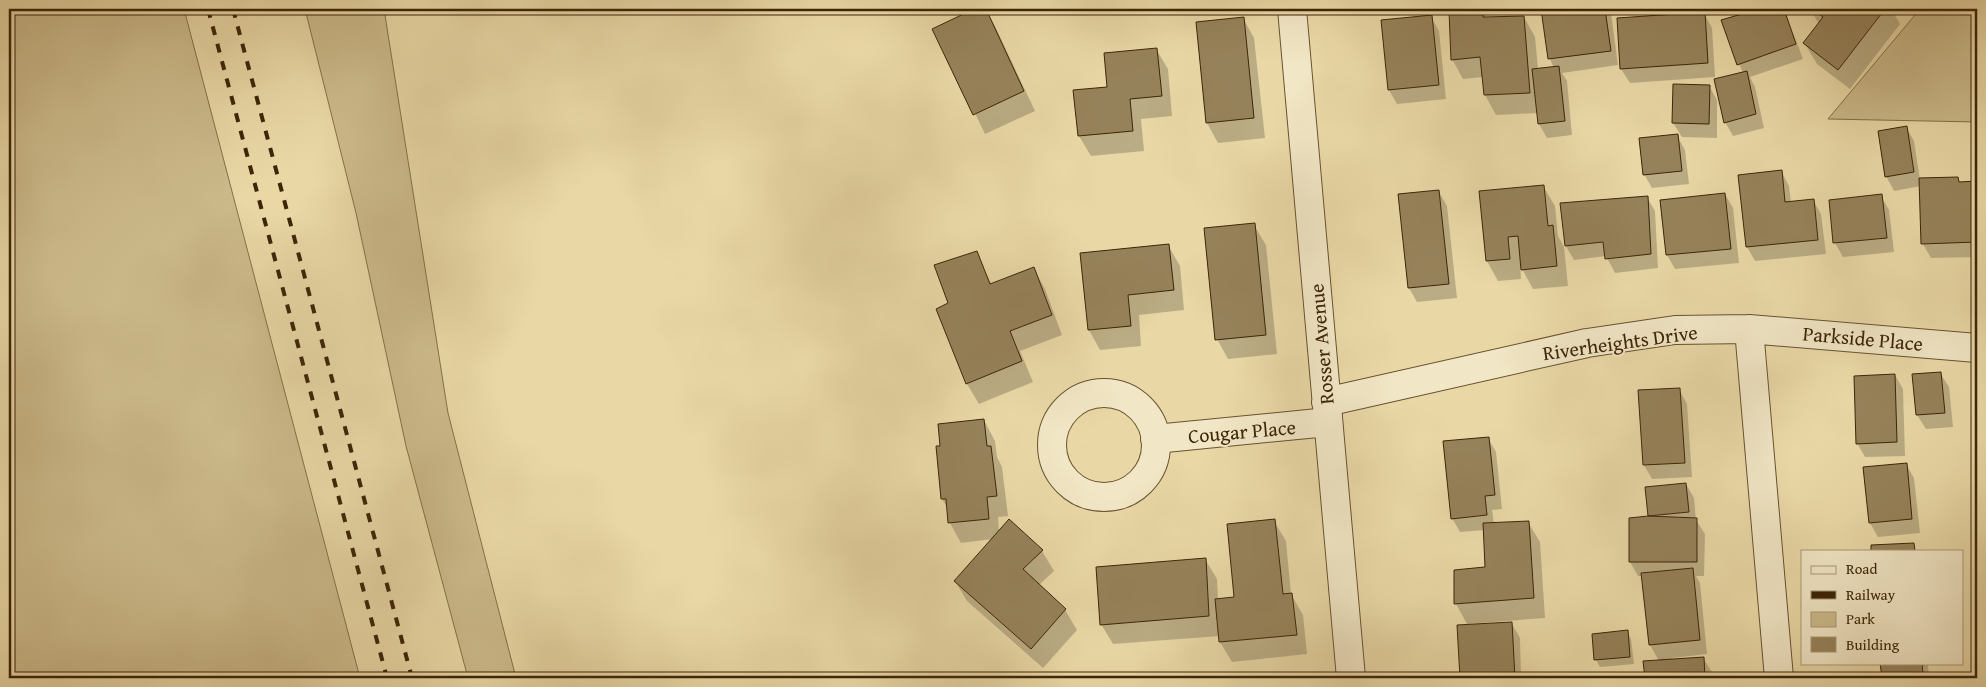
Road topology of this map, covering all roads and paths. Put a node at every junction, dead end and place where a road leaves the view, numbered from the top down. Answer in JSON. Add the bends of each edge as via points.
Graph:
{"nodes":[{"id":1,"x":1292,"y":9,"type":"edge"},
{"id":2,"x":1749,"y":329,"type":"junction"},
{"id":3,"x":1977,"y":348,"type":"edge"},
{"id":4,"x":1327,"y":412,"type":"junction"},
{"id":5,"x":1155,"y":439,"type":"dead end"},
{"id":6,"x":1351,"y":678,"type":"edge"},
{"id":7,"x":1779,"y":678,"type":"edge"}],
"edges":[{"from":1,"to":4,"type":"street","name":"Rosser Avenue"},
{"from":2,"to":3,"type":"street","name":"Parkside Place"},
{"from":2,"to":4,"type":"street","name":"Riverheights Drive","via":[[1675,330],[1587,343]]},
{"from":2,"to":7,"type":"street"},
{"from":4,"to":5,"type":"street","name":"Cougar Place"},
{"from":4,"to":6,"type":"street","name":"Rosser Avenue"}]}
